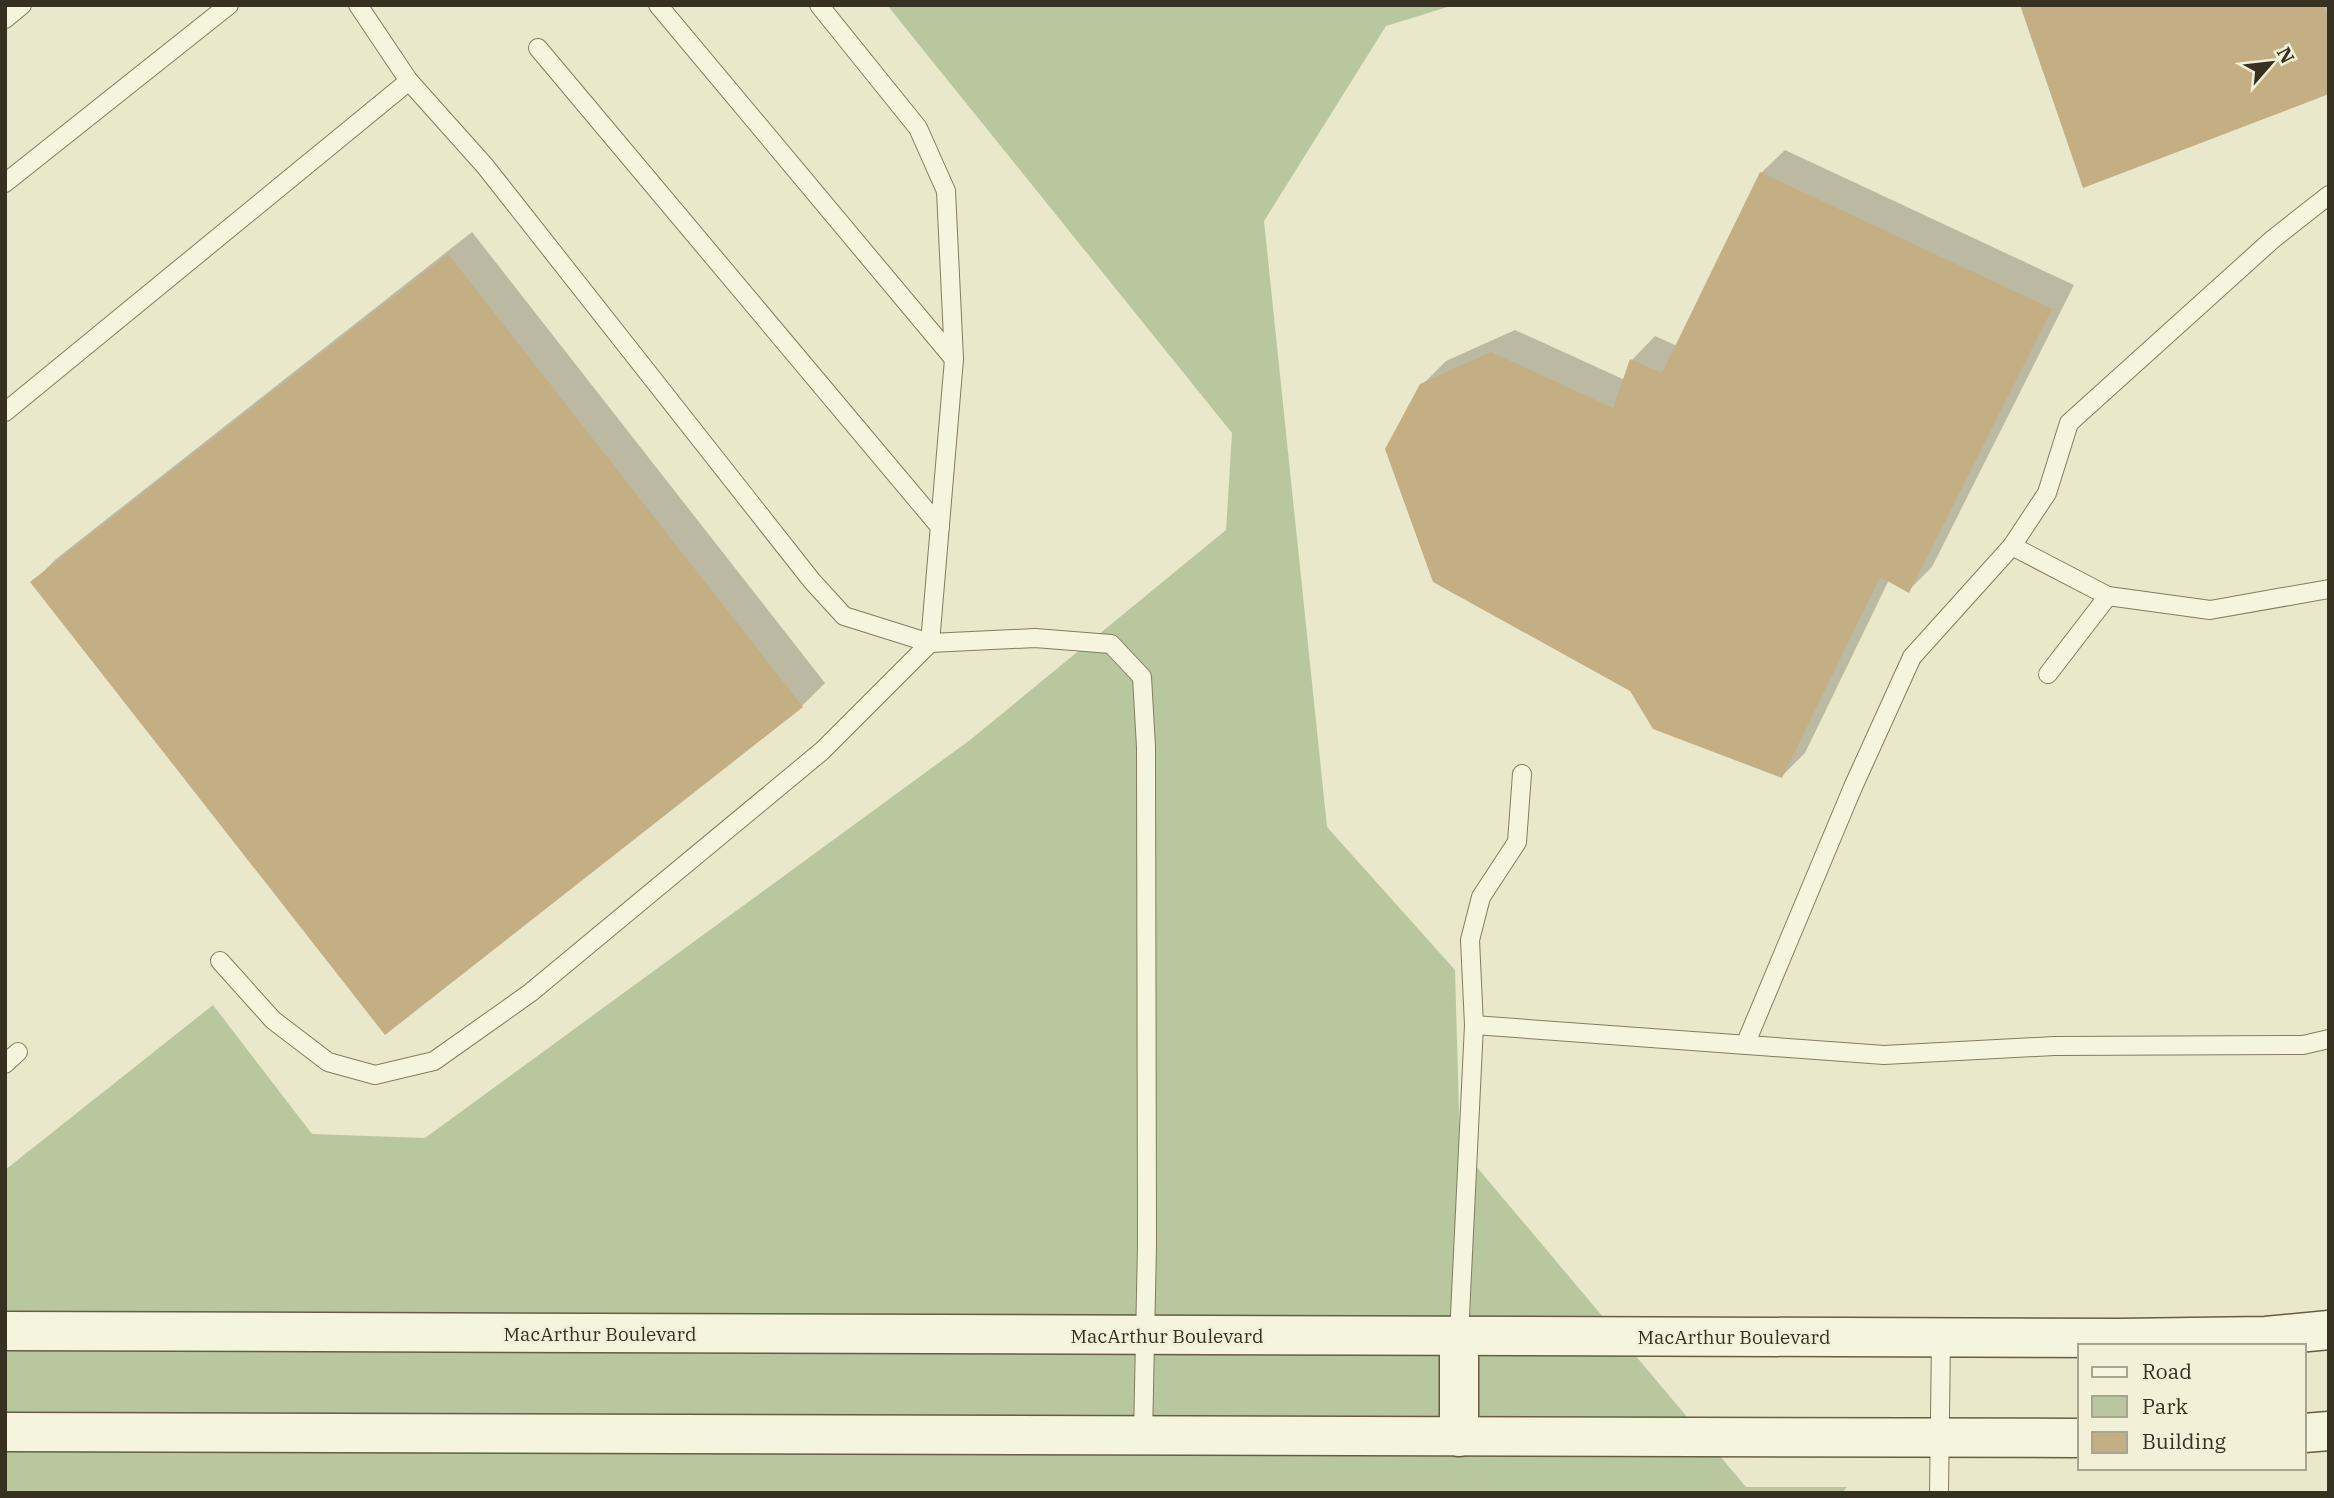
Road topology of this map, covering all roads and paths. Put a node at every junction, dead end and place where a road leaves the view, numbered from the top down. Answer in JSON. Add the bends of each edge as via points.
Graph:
{"nodes":[{"id":1,"x":22,"y":5,"type":"edge"},
{"id":2,"x":229,"y":5,"type":"edge"},
{"id":3,"x":358,"y":5,"type":"edge"},
{"id":4,"x":658,"y":5,"type":"edge"},
{"id":5,"x":819,"y":5,"type":"edge"},
{"id":6,"x":5,"y":19,"type":"edge"},
{"id":7,"x":538,"y":48,"type":"dead end"},
{"id":8,"x":409,"y":81,"type":"junction"},
{"id":9,"x":5,"y":183,"type":"edge"},
{"id":10,"x":2329,"y":195,"type":"edge"},
{"id":11,"x":954,"y":359,"type":"junction"},
{"id":12,"x":5,"y":412,"type":"edge"},
{"id":13,"x":940,"y":527,"type":"junction"},
{"id":14,"x":2012,"y":546,"type":"junction"},
{"id":15,"x":2329,"y":589,"type":"edge"},
{"id":16,"x":2108,"y":596,"type":"junction"},
{"id":17,"x":930,"y":643,"type":"junction"},
{"id":18,"x":2048,"y":674,"type":"dead end"},
{"id":19,"x":1522,"y":774,"type":"dead end"},
{"id":20,"x":220,"y":961,"type":"dead end"},
{"id":21,"x":1474,"y":1025,"type":"junction"},
{"id":22,"x":2329,"y":1040,"type":"edge"},
{"id":23,"x":1745,"y":1045,"type":"junction"},
{"id":24,"x":2329,"y":1330,"type":"edge"},
{"id":25,"x":5,"y":1331,"type":"edge"},
{"id":26,"x":1144,"y":1336,"type":"junction"},
{"id":27,"x":1459,"y":1336,"type":"junction"},
{"id":28,"x":1941,"y":1338,"type":"junction"},
{"id":29,"x":2329,"y":1431,"type":"edge"},
{"id":30,"x":5,"y":1432,"type":"edge"},
{"id":31,"x":2306,"y":1433,"type":"edge"},
{"id":32,"x":1940,"y":1435,"type":"junction"},
{"id":33,"x":1143,"y":1437,"type":"junction"},
{"id":34,"x":1459,"y":1437,"type":"junction"},
{"id":35,"x":2078,"y":1438,"type":"edge"},
{"id":36,"x":1940,"y":1493,"type":"edge"}],
"edges":[{"from":1,"to":6,"type":"lane"},
{"from":2,"to":9,"type":"lane"},
{"from":3,"to":8,"type":"lane"},
{"from":4,"to":11,"type":"lane"},
{"from":5,"to":11,"type":"lane","via":[[918,128],[946,191]]},
{"from":7,"to":13,"type":"lane"},
{"from":8,"to":12,"type":"lane"},
{"from":8,"to":17,"type":"lane","via":[[485,166],[820,590],[844,615]]},
{"from":10,"to":14,"type":"lane","via":[[2273,239],[2069,423],[2047,493]]},
{"from":11,"to":13,"type":"lane"},
{"from":13,"to":17,"type":"lane"},
{"from":14,"to":16,"type":"lane"},
{"from":14,"to":23,"type":"lane","via":[[1912,657]]},
{"from":15,"to":16,"type":"lane","via":[[2210,610]]},
{"from":16,"to":18,"type":"lane"},
{"from":17,"to":20,"type":"lane","via":[[812,760],[530,993],[434,1061],[375,1075],[328,1062],[273,1020]]},
{"from":17,"to":26,"type":"lane","via":[[1035,638],[1111,644],[1142,677],[1147,997]]},
{"from":19,"to":21,"type":"lane","via":[[1517,842],[1481,897],[1470,940]]},
{"from":21,"to":23,"type":"lane"},
{"from":21,"to":27,"type":"lane"},
{"from":22,"to":23,"type":"lane","via":[[2303,1045],[2054,1046],[1884,1055]]},
{"from":24,"to":28,"type":"main road","name":"MacArthur Boulevard","via":[[2266,1336]]},
{"from":25,"to":26,"type":"main road","name":"MacArthur Boulevard"},
{"from":26,"to":27,"type":"main road","name":"MacArthur Boulevard"},
{"from":26,"to":33,"type":"lane"},
{"from":27,"to":28,"type":"main road","name":"MacArthur Boulevard"},
{"from":27,"to":34,"type":"main road"},
{"from":28,"to":32,"type":"lane"},
{"from":29,"to":31,"type":"main road"},
{"from":30,"to":33,"type":"main road"},
{"from":32,"to":34,"type":"main road"},
{"from":32,"to":35,"type":"main road"},
{"from":32,"to":36,"type":"lane"},
{"from":33,"to":34,"type":"main road"}]}
